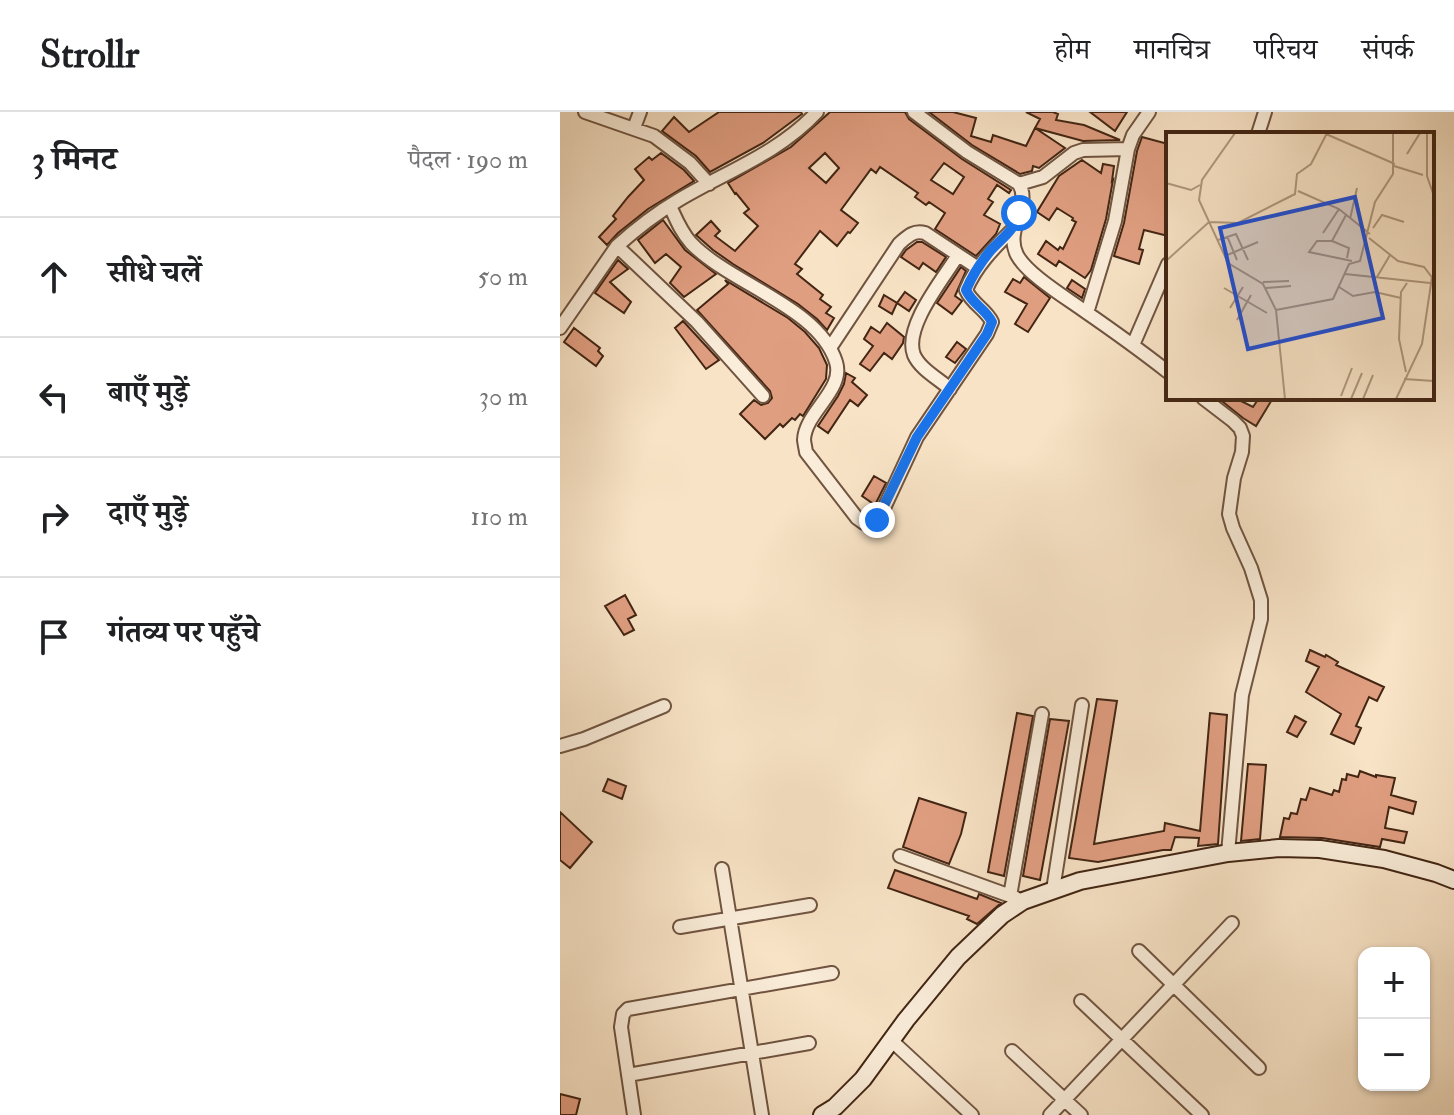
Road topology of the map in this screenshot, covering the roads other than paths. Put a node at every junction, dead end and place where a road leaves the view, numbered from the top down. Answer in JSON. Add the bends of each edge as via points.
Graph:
{"nodes":[{"id":1,"x":585,"y":112,"type":"edge"},
{"id":2,"x":640,"y":112,"type":"edge"},
{"id":3,"x":817,"y":112,"type":"edge"},
{"id":4,"x":914,"y":112,"type":"edge"},
{"id":5,"x":1149,"y":112,"type":"edge"},
{"id":6,"x":1265,"y":112,"type":"edge"},
{"id":7,"x":603,"y":115,"type":"edge"},
{"id":8,"x":634,"y":128,"type":"junction"},
{"id":9,"x":1259,"y":132,"type":"edge"},
{"id":10,"x":1128,"y":149,"type":"junction"},
{"id":11,"x":709,"y":184,"type":"junction"},
{"id":12,"x":1019,"y":184,"type":"junction"},
{"id":13,"x":670,"y":206,"type":"junction"},
{"id":14,"x":1015,"y":227,"type":"junction"},
{"id":15,"x":617,"y":246,"type":"junction"},
{"id":16,"x":958,"y":255,"type":"junction"},
{"id":17,"x":978,"y":268,"type":"junction"},
{"id":18,"x":1166,"y":269,"type":"edge"},
{"id":19,"x":1087,"y":313,"type":"junction"},
{"id":20,"x":560,"y":328,"type":"edge"},
{"id":21,"x":1133,"y":345,"type":"junction"},
{"id":22,"x":830,"y":348,"type":"junction"},
{"id":23,"x":1166,"y":370,"type":"edge"},
{"id":24,"x":950,"y":389,"type":"junction"},
{"id":25,"x":763,"y":396,"type":"dead end"},
{"id":26,"x":1206,"y":400,"type":"edge"},
{"id":27,"x":1082,"y":705,"type":"dead end"},
{"id":28,"x":664,"y":706,"type":"dead end"},
{"id":29,"x":1042,"y":714,"type":"dead end"},
{"id":30,"x":560,"y":746,"type":"edge"},
{"id":31,"x":1228,"y":853,"type":"junction"},
{"id":32,"x":900,"y":856,"type":"dead end"},
{"id":33,"x":722,"y":869,"type":"dead end"},
{"id":34,"x":1454,"y":880,"type":"edge"},
{"id":35,"x":1053,"y":890,"type":"junction"},
{"id":36,"x":1016,"y":898,"type":"junction"},
{"id":37,"x":810,"y":905,"type":"dead end"},
{"id":38,"x":730,"y":919,"type":"junction"},
{"id":39,"x":1232,"y":923,"type":"dead end"},
{"id":40,"x":680,"y":927,"type":"dead end"},
{"id":41,"x":1139,"y":951,"type":"dead end"},
{"id":42,"x":832,"y":973,"type":"dead end"},
{"id":43,"x":1174,"y":984,"type":"junction"},
{"id":44,"x":741,"y":988,"type":"junction"},
{"id":45,"x":1081,"y":1001,"type":"dead end"},
{"id":46,"x":1122,"y":1039,"type":"junction"},
{"id":47,"x":892,"y":1041,"type":"junction"},
{"id":48,"x":809,"y":1043,"type":"dead end"},
{"id":49,"x":1012,"y":1051,"type":"dead end"},
{"id":50,"x":752,"y":1053,"type":"junction"},
{"id":51,"x":1259,"y":1068,"type":"dead end"},
{"id":52,"x":628,"y":1075,"type":"junction"},
{"id":53,"x":1065,"y":1099,"type":"junction"},
{"id":54,"x":634,"y":1115,"type":"edge"},
{"id":55,"x":762,"y":1115,"type":"edge"},
{"id":56,"x":822,"y":1115,"type":"edge"},
{"id":57,"x":972,"y":1115,"type":"edge"},
{"id":58,"x":1050,"y":1115,"type":"edge"},
{"id":59,"x":1081,"y":1115,"type":"edge"},
{"id":60,"x":1202,"y":1115,"type":"edge"}],
"edges":[{"from":1,"to":7,"type":"street"},
{"from":2,"to":8,"type":"street"},
{"from":3,"to":11,"type":"street","via":[[782,143]]},
{"from":4,"to":12,"type":"street"},
{"from":5,"to":10,"type":"street"},
{"from":6,"to":9,"type":"street"},
{"from":7,"to":8,"type":"street"},
{"from":8,"to":11,"type":"street","via":[[670,146]]},
{"from":10,"to":12,"type":"street","via":[[1083,150],[1043,177]]},
{"from":10,"to":19,"type":"street","via":[[1115,221]]},
{"from":11,"to":13,"type":"street"},
{"from":12,"to":14,"type":"street","via":[[1023,199]]},
{"from":13,"to":15,"type":"street"},
{"from":13,"to":22,"type":"street","via":[[691,242],[725,271],[803,319]]},
{"from":14,"to":17,"type":"street"},
{"from":14,"to":19,"type":"street","via":[[1013,241],[1024,264]]},
{"from":15,"to":20,"type":"street"},
{"from":15,"to":25,"type":"street","via":[[697,322]]},
{"from":16,"to":17,"type":"street"},
{"from":16,"to":22,"type":"street","via":[[925,233],[909,235]]},
{"from":16,"to":24,"type":"street","via":[[919,317],[912,345],[923,367]]},
{"from":17,"to":24,"type":"street","via":[[966,290],[992,322]]},
{"from":18,"to":21,"type":"street"},
{"from":19,"to":21,"type":"street"},
{"from":21,"to":23,"type":"street"},
{"from":22,"to":24,"type":"street","via":[[836,381],[806,430],[806,452],[864,523],[877,520],[917,437]]},
{"from":26,"to":31,"type":"street","via":[[1243,436],[1229,514],[1261,600],[1242,695]]},
{"from":27,"to":35,"type":"street"},
{"from":28,"to":30,"type":"street"},
{"from":29,"to":36,"type":"street"},
{"from":31,"to":34,"type":"street","via":[[1320,849],[1384,859]]},
{"from":31,"to":35,"type":"street"},
{"from":32,"to":36,"type":"street"},
{"from":33,"to":38,"type":"street"},
{"from":35,"to":36,"type":"street"},
{"from":36,"to":47,"type":"street","via":[[958,957]]},
{"from":37,"to":38,"type":"street"},
{"from":38,"to":40,"type":"street"},
{"from":38,"to":44,"type":"street"},
{"from":39,"to":43,"type":"street"},
{"from":41,"to":43,"type":"street"},
{"from":42,"to":44,"type":"street"},
{"from":43,"to":46,"type":"street"},
{"from":43,"to":51,"type":"street"},
{"from":44,"to":50,"type":"street"},
{"from":44,"to":52,"type":"street","via":[[628,1009],[621,1027]]},
{"from":45,"to":46,"type":"street"},
{"from":46,"to":53,"type":"street"},
{"from":46,"to":60,"type":"street"},
{"from":47,"to":56,"type":"street","via":[[863,1079]]},
{"from":47,"to":57,"type":"street"},
{"from":48,"to":50,"type":"street"},
{"from":49,"to":53,"type":"street"},
{"from":50,"to":52,"type":"street"},
{"from":50,"to":55,"type":"street"},
{"from":52,"to":54,"type":"street"},
{"from":53,"to":58,"type":"street"},
{"from":53,"to":59,"type":"street"}]}
